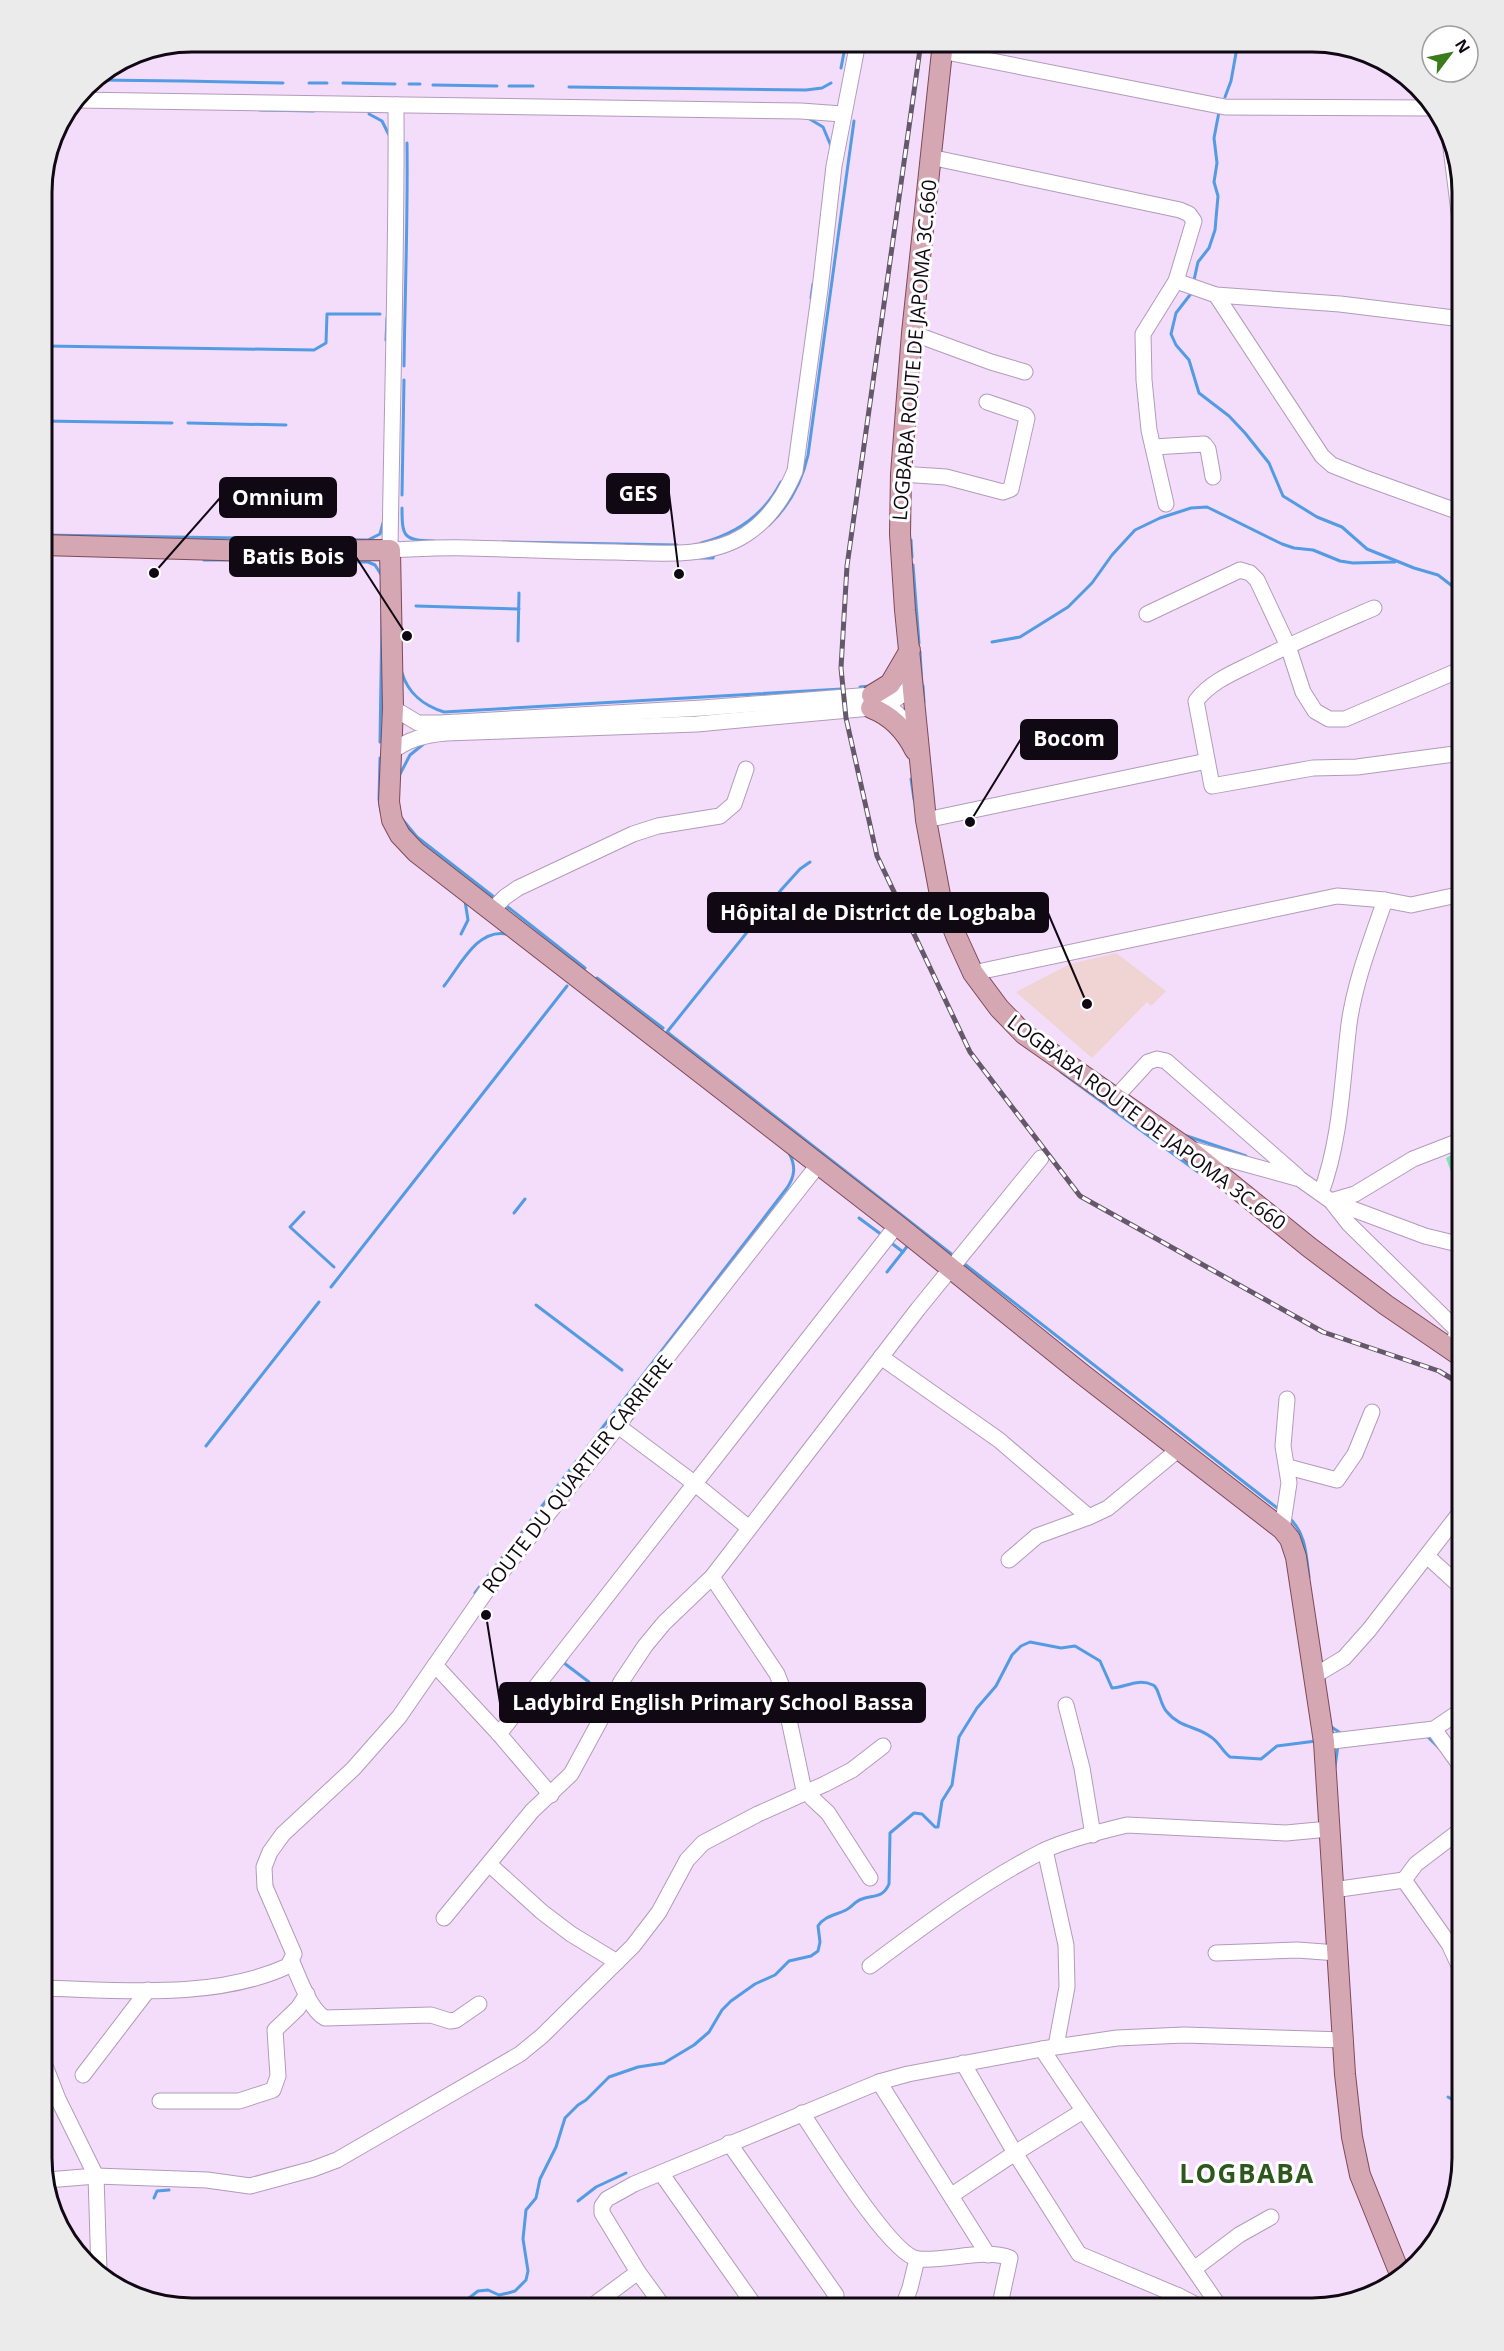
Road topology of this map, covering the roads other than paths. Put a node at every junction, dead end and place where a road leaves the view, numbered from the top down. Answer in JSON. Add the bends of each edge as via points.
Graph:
{"nodes":[{"id":1,"x":856,"y":53,"type":"edge"},
{"id":2,"x":941,"y":53,"type":"edge"},
{"id":3,"x":969,"y":53,"type":"edge"},
{"id":4,"x":87,"y":100,"type":"edge"},
{"id":5,"x":396,"y":105,"type":"junction"},
{"id":6,"x":1423,"y":108,"type":"edge"},
{"id":7,"x":842,"y":114,"type":"junction"},
{"id":8,"x":930,"y":157,"type":"junction"},
{"id":9,"x":1176,"y":281,"type":"junction"},
{"id":10,"x":1216,"y":295,"type":"junction"},
{"id":11,"x":1452,"y":318,"type":"edge"},
{"id":12,"x":912,"y":333,"type":"junction"},
{"id":13,"x":1025,"y":372,"type":"dead end"},
{"id":14,"x":987,"y":402,"type":"dead end"},
{"id":15,"x":1153,"y":447,"type":"junction"},
{"id":16,"x":901,"y":474,"type":"junction"},
{"id":17,"x":1213,"y":477,"type":"dead end"},
{"id":18,"x":1166,"y":504,"type":"dead end"},
{"id":19,"x":1452,"y":509,"type":"edge"},
{"id":20,"x":53,"y":545,"type":"edge"},
{"id":21,"x":390,"y":550,"type":"junction"},
{"id":22,"x":1374,"y":608,"type":"dead end"},
{"id":23,"x":1147,"y":614,"type":"dead end"},
{"id":24,"x":1288,"y":646,"type":"junction"},
{"id":25,"x":909,"y":650,"type":"junction"},
{"id":26,"x":1452,"y":673,"type":"edge"},
{"id":27,"x":912,"y":681,"type":"junction"},
{"id":28,"x":877,"y":702,"type":"junction"},
{"id":29,"x":393,"y":708,"type":"junction"},
{"id":30,"x":916,"y":736,"type":"junction"},
{"id":31,"x":391,"y":752,"type":"junction"},
{"id":32,"x":1452,"y":754,"type":"edge"},
{"id":33,"x":1207,"y":761,"type":"junction"},
{"id":34,"x":920,"y":762,"type":"junction"},
{"id":35,"x":746,"y":769,"type":"dead end"},
{"id":36,"x":926,"y":820,"type":"junction"},
{"id":37,"x":1452,"y":896,"type":"edge"},
{"id":38,"x":1385,"y":900,"type":"junction"},
{"id":39,"x":492,"y":910,"type":"junction"},
{"id":40,"x":973,"y":973,"type":"junction"},
{"id":41,"x":1116,"y":1097,"type":"junction"},
{"id":42,"x":1452,"y":1144,"type":"edge"},
{"id":43,"x":1188,"y":1149,"type":"junction"},
{"id":44,"x":1041,"y":1158,"type":"dead end"},
{"id":45,"x":818,"y":1165,"type":"junction"},
{"id":46,"x":1300,"y":1179,"type":"junction"},
{"id":47,"x":1326,"y":1197,"type":"junction"},
{"id":48,"x":897,"y":1225,"type":"junction"},
{"id":49,"x":1452,"y":1243,"type":"edge"},
{"id":50,"x":952,"y":1268,"type":"junction"},
{"id":51,"x":1452,"y":1340,"type":"edge"},
{"id":52,"x":1452,"y":1343,"type":"edge"},
{"id":53,"x":881,"y":1357,"type":"junction"},
{"id":54,"x":1287,"y":1399,"type":"dead end"},
{"id":55,"x":1372,"y":1412,"type":"dead end"},
{"id":56,"x":618,"y":1426,"type":"junction"},
{"id":57,"x":1179,"y":1449,"type":"junction"},
{"id":58,"x":1288,"y":1467,"type":"junction"},
{"id":59,"x":694,"y":1483,"type":"junction"},
{"id":60,"x":1089,"y":1517,"type":"junction"},
{"id":61,"x":1452,"y":1523,"type":"edge"},
{"id":62,"x":749,"y":1528,"type":"junction"},
{"id":63,"x":1282,"y":1529,"type":"junction"},
{"id":64,"x":1427,"y":1556,"type":"junction"},
{"id":65,"x":1008,"y":1560,"type":"dead end"},
{"id":66,"x":712,"y":1577,"type":"junction"},
{"id":67,"x":1452,"y":1579,"type":"edge"},
{"id":68,"x":435,"y":1665,"type":"junction"},
{"id":69,"x":1314,"y":1676,"type":"junction"},
{"id":70,"x":1066,"y":1705,"type":"dead end"},
{"id":71,"x":1452,"y":1717,"type":"edge"},
{"id":72,"x":1434,"y":1729,"type":"junction"},
{"id":73,"x":499,"y":1734,"type":"junction"},
{"id":74,"x":1324,"y":1742,"type":"junction"},
{"id":75,"x":883,"y":1746,"type":"dead end"},
{"id":76,"x":1452,"y":1753,"type":"edge"},
{"id":77,"x":807,"y":1792,"type":"junction"},
{"id":78,"x":551,"y":1795,"type":"junction"},
{"id":79,"x":1329,"y":1829,"type":"junction"},
{"id":80,"x":1093,"y":1834,"type":"junction"},
{"id":81,"x":1452,"y":1836,"type":"edge"},
{"id":82,"x":1045,"y":1850,"type":"junction"},
{"id":83,"x":489,"y":1864,"type":"junction"},
{"id":84,"x":870,"y":1878,"type":"dead end"},
{"id":85,"x":1404,"y":1880,"type":"junction"},
{"id":86,"x":1333,"y":1890,"type":"junction"},
{"id":87,"x":444,"y":1917,"type":"dead end"},
{"id":88,"x":1452,"y":1950,"type":"edge"},
{"id":89,"x":1216,"y":1953,"type":"dead end"},
{"id":90,"x":1338,"y":1953,"type":"junction"},
{"id":91,"x":292,"y":1962,"type":"junction"},
{"id":92,"x":617,"y":1962,"type":"junction"},
{"id":93,"x":870,"y":1966,"type":"dead end"},
{"id":94,"x":52,"y":1988,"type":"edge"},
{"id":95,"x":148,"y":1990,"type":"junction"},
{"id":96,"x":307,"y":1994,"type":"junction"},
{"id":97,"x":479,"y":2004,"type":"dead end"},
{"id":98,"x":1345,"y":2040,"type":"junction"},
{"id":99,"x":1049,"y":2048,"type":"junction"},
{"id":100,"x":963,"y":2063,"type":"junction"},
{"id":101,"x":83,"y":2075,"type":"dead end"},
{"id":102,"x":879,"y":2082,"type":"junction"},
{"id":103,"x":52,"y":2084,"type":"edge"},
{"id":104,"x":160,"y":2102,"type":"dead end"},
{"id":105,"x":1083,"y":2111,"type":"junction"},
{"id":106,"x":802,"y":2113,"type":"junction"},
{"id":107,"x":729,"y":2143,"type":"junction"},
{"id":108,"x":1015,"y":2152,"type":"junction"},
{"id":109,"x":661,"y":2173,"type":"junction"},
{"id":110,"x":96,"y":2176,"type":"junction"},
{"id":111,"x":54,"y":2179,"type":"edge"},
{"id":112,"x":952,"y":2195,"type":"junction"},
{"id":113,"x":1272,"y":2217,"type":"dead end"},
{"id":114,"x":988,"y":2255,"type":"junction"},
{"id":115,"x":917,"y":2259,"type":"junction"},
{"id":116,"x":99,"y":2263,"type":"edge"},
{"id":117,"x":1194,"y":2269,"type":"junction"},
{"id":118,"x":1398,"y":2269,"type":"edge"},
{"id":119,"x":638,"y":2272,"type":"junction"},
{"id":120,"x":836,"y":2295,"type":"dead end"},
{"id":121,"x":1179,"y":2296,"type":"joint"},
{"id":122,"x":603,"y":2298,"type":"edge"},
{"id":123,"x":657,"y":2298,"type":"edge"},
{"id":124,"x":749,"y":2298,"type":"edge"},
{"id":125,"x":906,"y":2298,"type":"edge"},
{"id":126,"x":1002,"y":2298,"type":"edge"},
{"id":127,"x":1183,"y":2298,"type":"edge"},
{"id":128,"x":1214,"y":2298,"type":"edge"}],
"edges":[{"from":1,"to":7,"type":"street"},
{"from":2,"to":8,"type":"main road","name":"LOGBABA ROUTE DE JAPOMA 3C.660"},
{"from":3,"to":6,"type":"street","via":[[1225,107]]},
{"from":4,"to":5,"type":"street"},
{"from":5,"to":7,"type":"street"},
{"from":5,"to":21,"type":"street"},
{"from":7,"to":21,"type":"street","via":[[795,471],[785,495],[765,518],[745,535],[717,547],[691,552]]},
{"from":8,"to":9,"type":"street","via":[[1189,214],[1194,227]]},
{"from":8,"to":12,"type":"main road","name":"LOGBABA ROUTE DE JAPOMA 3C.660"},
{"from":9,"to":10,"type":"street"},
{"from":9,"to":15,"type":"street","via":[[1143,334],[1144,380]]},
{"from":10,"to":11,"type":"street"},
{"from":10,"to":19,"type":"street","via":[[1322,456],[1332,465]]},
{"from":12,"to":13,"type":"street"},
{"from":12,"to":16,"type":"main road","name":"LOGBABA ROUTE DE JAPOMA 3C.660"},
{"from":14,"to":16,"type":"street","via":[[1028,418],[1011,489],[1003,492],[946,477]]},
{"from":15,"to":17,"type":"street","via":[[1204,444]]},
{"from":15,"to":18,"type":"street"},
{"from":16,"to":25,"type":"main road","name":"LOGBABA ROUTE DE JAPOMA 3C.660","via":[[900,534]]},
{"from":20,"to":21,"type":"main road"},
{"from":21,"to":29,"type":"main road"},
{"from":22,"to":24,"type":"street"},
{"from":23,"to":24,"type":"street","via":[[1240,570],[1257,580]]},
{"from":24,"to":26,"type":"street","via":[[1303,692],[1316,711],[1329,719],[1345,719]]},
{"from":24,"to":33,"type":"street","via":[[1221,679],[1196,701]]},
{"from":25,"to":27,"type":"main road","name":"LOGBABA ROUTE DE JAPOMA 3C.660"},
{"from":25,"to":28,"type":"main road"},
{"from":27,"to":28,"type":"street","via":[[905,694]]},
{"from":27,"to":30,"type":"main road","name":"LOGBABA ROUTE DE JAPOMA 3C.660"},
{"from":28,"to":29,"type":"street","via":[[440,723],[418,723]]},
{"from":28,"to":30,"type":"street"},
{"from":28,"to":31,"type":"street","via":[[697,724],[447,733],[420,736]]},
{"from":28,"to":34,"type":"main road","via":[[910,740]]},
{"from":29,"to":31,"type":"main road"},
{"from":30,"to":34,"type":"main road","name":"LOGBABA ROUTE DE JAPOMA 3C.660"},
{"from":31,"to":39,"type":"main road","via":[[389,802],[400,835],[416,852]]},
{"from":32,"to":33,"type":"street","via":[[1357,767],[1313,768],[1212,786]]},
{"from":33,"to":36,"type":"street"},
{"from":34,"to":36,"type":"main road","name":"LOGBABA ROUTE DE JAPOMA 3C.660"},
{"from":35,"to":39,"type":"street","via":[[734,804],[720,816],[633,834],[518,888]]},
{"from":36,"to":40,"type":"main road","name":"LOGBABA ROUTE DE JAPOMA 3C.660","via":[[940,895]]},
{"from":37,"to":38,"type":"street","via":[[1410,905]]},
{"from":38,"to":40,"type":"street","via":[[1337,896]]},
{"from":38,"to":47,"type":"street","via":[[1359,974]]},
{"from":39,"to":45,"type":"main road"},
{"from":40,"to":41,"type":"main road","name":"LOGBABA ROUTE DE JAPOMA 3C.660","via":[[1024,1034]]},
{"from":41,"to":43,"type":"main road","name":"LOGBABA ROUTE DE JAPOMA 3C.660"},
{"from":41,"to":46,"type":"street","via":[[1148,1062],[1166,1061]]},
{"from":42,"to":47,"type":"street","via":[[1413,1159],[1355,1194]]},
{"from":43,"to":46,"type":"street"},
{"from":43,"to":52,"type":"main road","name":"LOGBABA ROUTE DE JAPOMA 3C.660","via":[[1386,1305]]},
{"from":44,"to":50,"type":"street"},
{"from":45,"to":48,"type":"main road"},
{"from":45,"to":56,"type":"street","name":"ROUTE DU QUARTIER CARRIERE"},
{"from":46,"to":47,"type":"street"},
{"from":47,"to":49,"type":"street","via":[[1425,1236]]},
{"from":47,"to":51,"type":"street"},
{"from":48,"to":50,"type":"main road"},
{"from":48,"to":59,"type":"street"},
{"from":50,"to":53,"type":"street"},
{"from":50,"to":57,"type":"main road"},
{"from":53,"to":60,"type":"street","via":[[999,1440]]},
{"from":53,"to":62,"type":"street"},
{"from":54,"to":58,"type":"street","via":[[1283,1446]]},
{"from":55,"to":58,"type":"street","via":[[1341,1478]]},
{"from":56,"to":59,"type":"street"},
{"from":56,"to":68,"type":"street","name":"ROUTE DU QUARTIER CARRIERE","via":[[485,1593]]},
{"from":57,"to":60,"type":"street","via":[[1108,1508]]},
{"from":57,"to":63,"type":"main road"},
{"from":58,"to":63,"type":"street"},
{"from":59,"to":62,"type":"street"},
{"from":59,"to":73,"type":"street"},
{"from":60,"to":65,"type":"street","via":[[1037,1536]]},
{"from":61,"to":64,"type":"street"},
{"from":62,"to":66,"type":"street"},
{"from":63,"to":69,"type":"main road","via":[[1296,1557]]},
{"from":64,"to":67,"type":"street"},
{"from":64,"to":69,"type":"street","via":[[1344,1658]]},
{"from":66,"to":77,"type":"street","via":[[777,1674],[800,1779]]},
{"from":66,"to":78,"type":"street","via":[[645,1646],[571,1774]]},
{"from":68,"to":73,"type":"street"},
{"from":68,"to":91,"type":"street","name":"ROUTE DU QUARTIER CARRIERE","via":[[392,1726],[353,1769],[283,1834],[270,1852],[264,1867],[265,1887],[294,1954]]},
{"from":69,"to":74,"type":"main road"},
{"from":70,"to":80,"type":"street"},
{"from":71,"to":72,"type":"street"},
{"from":72,"to":74,"type":"street"},
{"from":72,"to":76,"type":"street"},
{"from":73,"to":78,"type":"street"},
{"from":74,"to":79,"type":"main road"},
{"from":75,"to":77,"type":"street","via":[[852,1770]]},
{"from":77,"to":84,"type":"street","via":[[828,1813]]},
{"from":77,"to":92,"type":"street","via":[[703,1843],[687,1860],[648,1928]]},
{"from":78,"to":83,"type":"street","via":[[532,1811]]},
{"from":79,"to":80,"type":"street","via":[[1286,1833],[1127,1825]]},
{"from":79,"to":86,"type":"main road"},
{"from":80,"to":82,"type":"street"},
{"from":81,"to":85,"type":"street","via":[[1416,1864]]},
{"from":82,"to":93,"type":"street","via":[[991,1881]]},
{"from":82,"to":99,"type":"street","via":[[1066,1945],[1067,1987]]},
{"from":83,"to":87,"type":"street"},
{"from":83,"to":92,"type":"street","via":[[552,1919]]},
{"from":85,"to":86,"type":"street"},
{"from":85,"to":88,"type":"street"},
{"from":86,"to":90,"type":"main road"},
{"from":89,"to":90,"type":"street"},
{"from":90,"to":98,"type":"main road"},
{"from":91,"to":95,"type":"street","via":[[252,1979]]},
{"from":91,"to":96,"type":"street","name":"ROUTE DU QUARTIER CARRIERE"},
{"from":92,"to":110,"type":"street","via":[[520,2054],[337,2160],[250,2186],[207,2180]]},
{"from":94,"to":95,"type":"street"},
{"from":95,"to":101,"type":"street"},
{"from":96,"to":97,"type":"street","name":"ROUTE DU QUARTIER CARRIERE","via":[[318,2015],[325,2018],[431,2015],[450,2021]]},
{"from":96,"to":104,"type":"street","via":[[275,2030],[278,2076],[273,2090],[239,2101]]},
{"from":98,"to":99,"type":"street","via":[[1184,2035],[1117,2038]]},
{"from":98,"to":118,"type":"main road","via":[[1345,2074],[1360,2175]]},
{"from":99,"to":100,"type":"street"},
{"from":99,"to":105,"type":"street"},
{"from":100,"to":102,"type":"street"},
{"from":100,"to":108,"type":"street"},
{"from":102,"to":106,"type":"street"},
{"from":102,"to":112,"type":"street"},
{"from":103,"to":110,"type":"street"},
{"from":105,"to":108,"type":"street"},
{"from":105,"to":117,"type":"street"},
{"from":106,"to":107,"type":"street"},
{"from":106,"to":115,"type":"street","via":[[878,2224],[899,2249]]},
{"from":107,"to":109,"type":"street"},
{"from":107,"to":120,"type":"street"},
{"from":108,"to":112,"type":"street"},
{"from":108,"to":121,"type":"street","via":[[1079,2254]]},
{"from":109,"to":119,"type":"street","via":[[607,2199],[602,2206],[602,2213]]},
{"from":109,"to":124,"type":"street"},
{"from":110,"to":111,"type":"street"},
{"from":110,"to":116,"type":"street"},
{"from":112,"to":114,"type":"street"},
{"from":113,"to":117,"type":"street","via":[[1239,2235]]},
{"from":114,"to":115,"type":"street"},
{"from":114,"to":126,"type":"street","via":[[1011,2261]]},
{"from":115,"to":125,"type":"street"},
{"from":117,"to":128,"type":"street"},
{"from":119,"to":122,"type":"street"},
{"from":119,"to":123,"type":"street"},
{"from":121,"to":127,"type":"street"}]}
